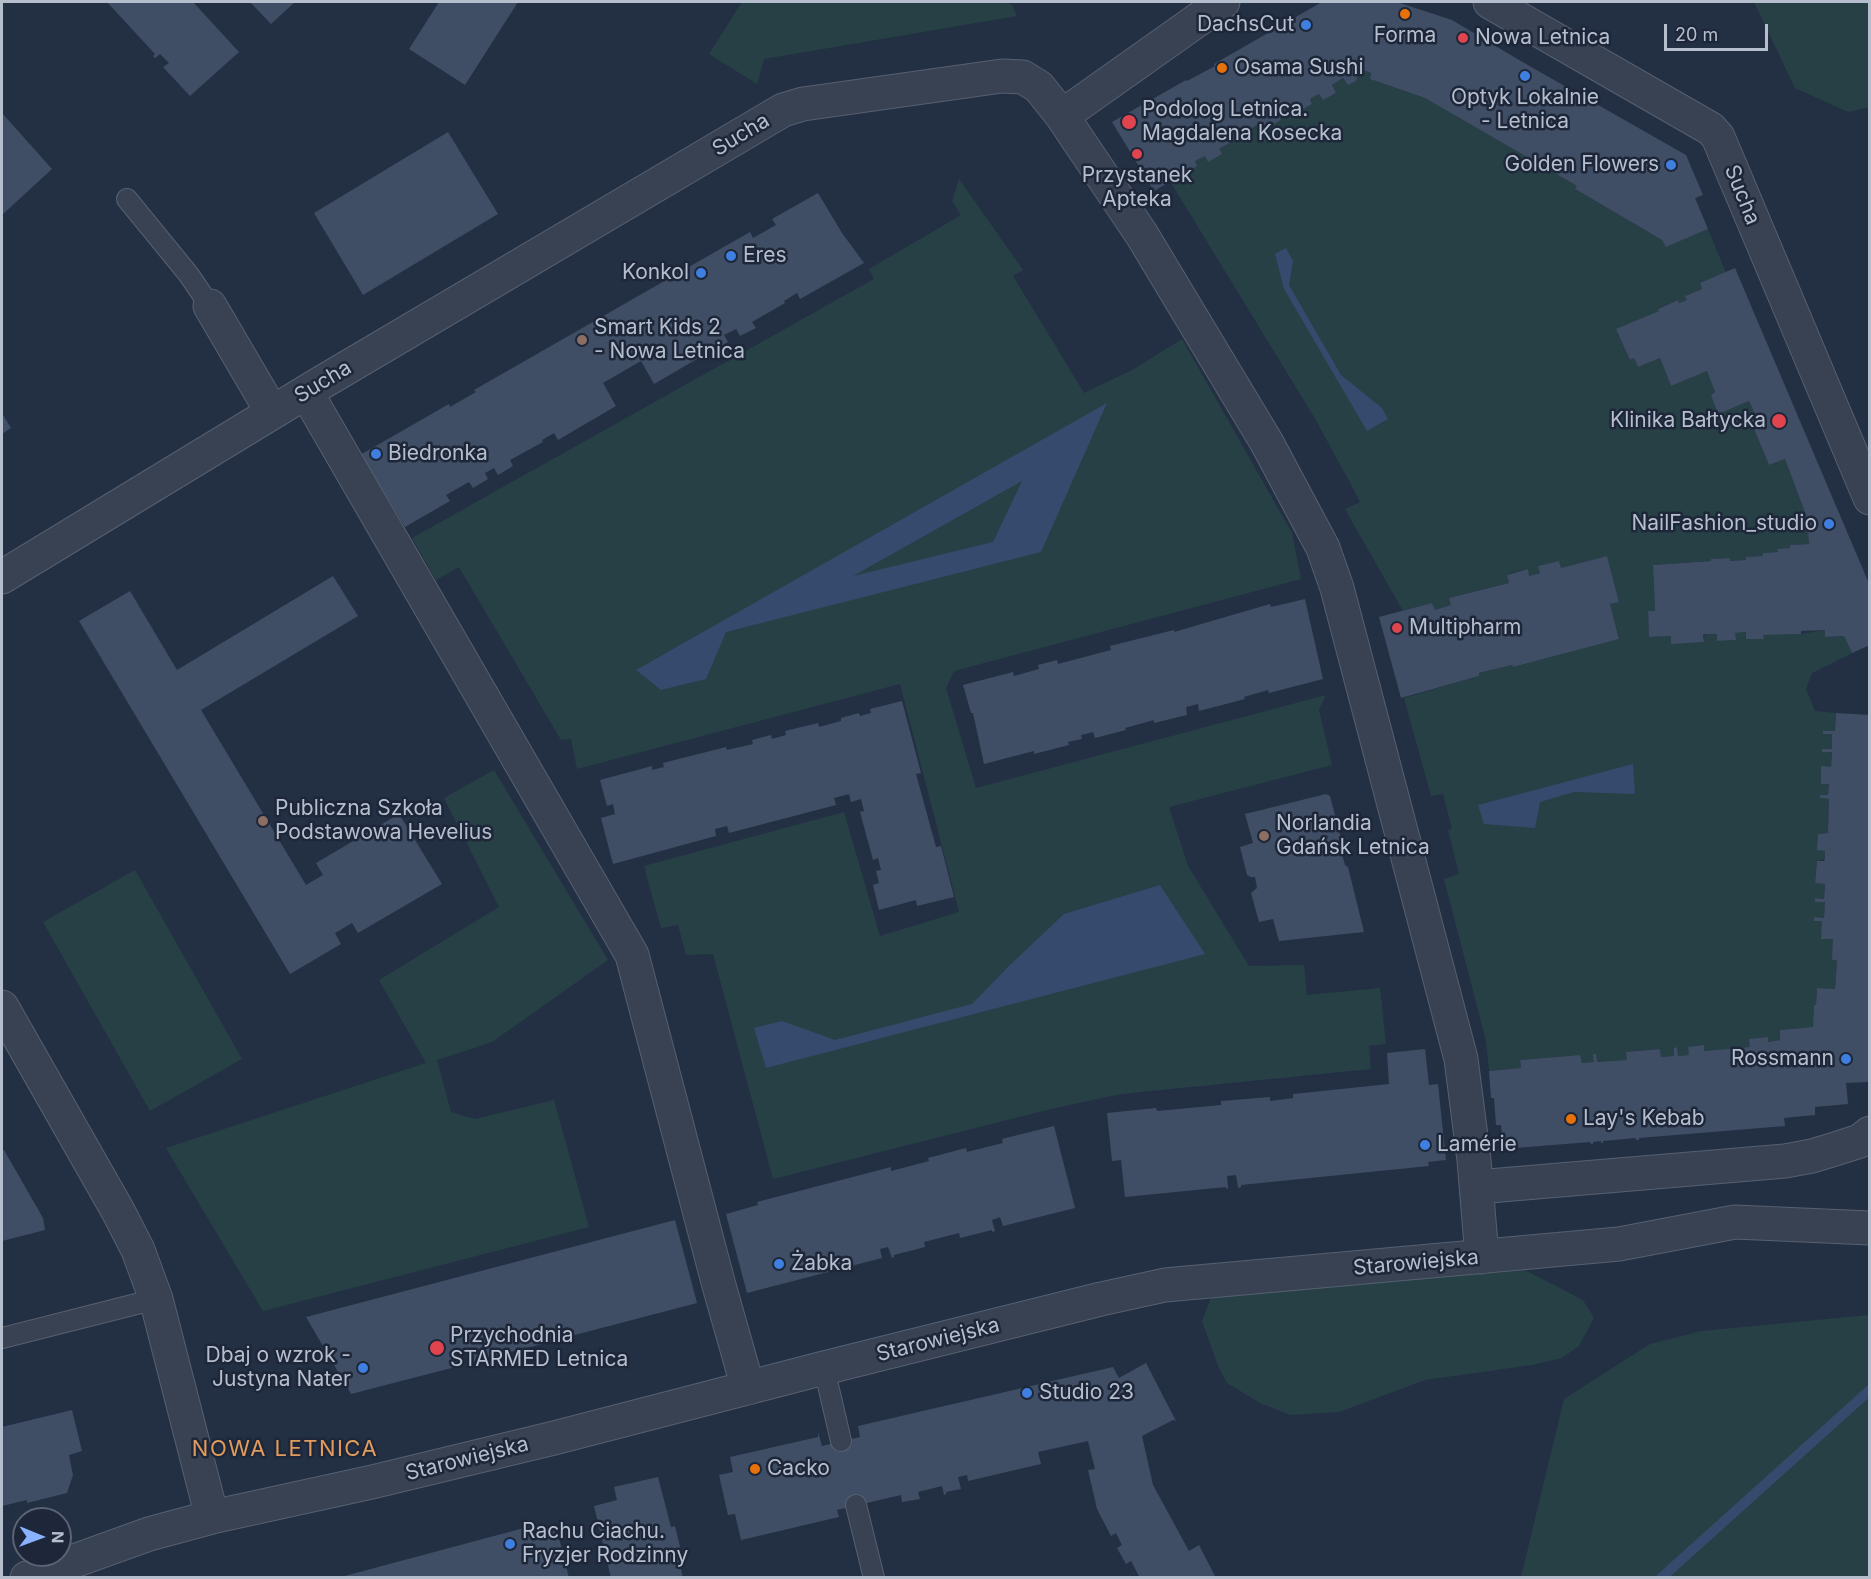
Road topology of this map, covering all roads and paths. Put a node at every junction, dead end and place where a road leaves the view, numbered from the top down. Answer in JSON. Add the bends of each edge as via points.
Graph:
{"nodes":[{"id":1,"x":1223,"y":2,"type":"edge"},
{"id":2,"x":1490,"y":2,"type":"edge"},
{"id":3,"x":1062,"y":116,"type":"junction"},
{"id":4,"x":127,"y":199,"type":"dead end"},
{"id":5,"x":210,"y":306,"type":"joint"},
{"id":6,"x":306,"y":392,"type":"junction"},
{"id":7,"x":272,"y":412,"type":"junction"},
{"id":8,"x":1869,"y":498,"type":"edge"},
{"id":9,"x":2,"y":577,"type":"edge"},
{"id":10,"x":2,"y":1007,"type":"edge"},
{"id":11,"x":1869,"y":1133,"type":"edge"},
{"id":12,"x":1477,"y":1187,"type":"junction"},
{"id":13,"x":1869,"y":1228,"type":"edge"},
{"id":14,"x":1482,"y":1257,"type":"junction"},
{"id":15,"x":156,"y":1299,"type":"junction"},
{"id":16,"x":2,"y":1338,"type":"edge"},
{"id":17,"x":824,"y":1368,"type":"junction"},
{"id":18,"x":748,"y":1388,"type":"junction"},
{"id":19,"x":841,"y":1441,"type":"dead end"},
{"id":20,"x":856,"y":1505,"type":"dead end"},
{"id":21,"x":212,"y":1517,"type":"junction"},
{"id":22,"x":27,"y":1578,"type":"edge"},
{"id":23,"x":874,"y":1578,"type":"edge"}],
"edges":[{"from":1,"to":3,"type":"street"},
{"from":2,"to":8,"type":"street","name":"Sucha","via":[[1711,129],[1718,137]]},
{"from":3,"to":6,"type":"street","name":"Sucha","via":[[1039,87],[1023,77],[1002,76],[802,104],[783,111]]},
{"from":3,"to":12,"type":"street","name":"Sucha","via":[[1226,373],[1323,548],[1337,588],[1461,1059]]},
{"from":4,"to":5,"type":"lane","name":"Sucha"},
{"from":5,"to":7,"type":"street","name":"Sucha"},
{"from":6,"to":7,"type":"street","name":"Sucha"},
{"from":6,"to":18,"type":"street","via":[[633,955]]},
{"from":7,"to":9,"type":"street","name":"Sucha"},
{"from":10,"to":15,"type":"street","via":[[118,1211]]},
{"from":11,"to":12,"type":"street","via":[[1860,1141],[1785,1161]]},
{"from":12,"to":14,"type":"street","name":"Sucha"},
{"from":13,"to":14,"type":"street","name":"Starowiejska","via":[[1735,1222],[1619,1244]]},
{"from":14,"to":17,"type":"street","name":"Starowiejska","via":[[1165,1285]]},
{"from":15,"to":16,"type":"lane"},
{"from":15,"to":21,"type":"street"},
{"from":17,"to":18,"type":"street","name":"Starowiejska"},
{"from":17,"to":19,"type":"lane"},
{"from":18,"to":21,"type":"street","name":"Starowiejska","via":[[463,1460]]},
{"from":20,"to":23,"type":"lane"},
{"from":21,"to":22,"type":"street","name":"Starowiejska","via":[[149,1534]]}]}
